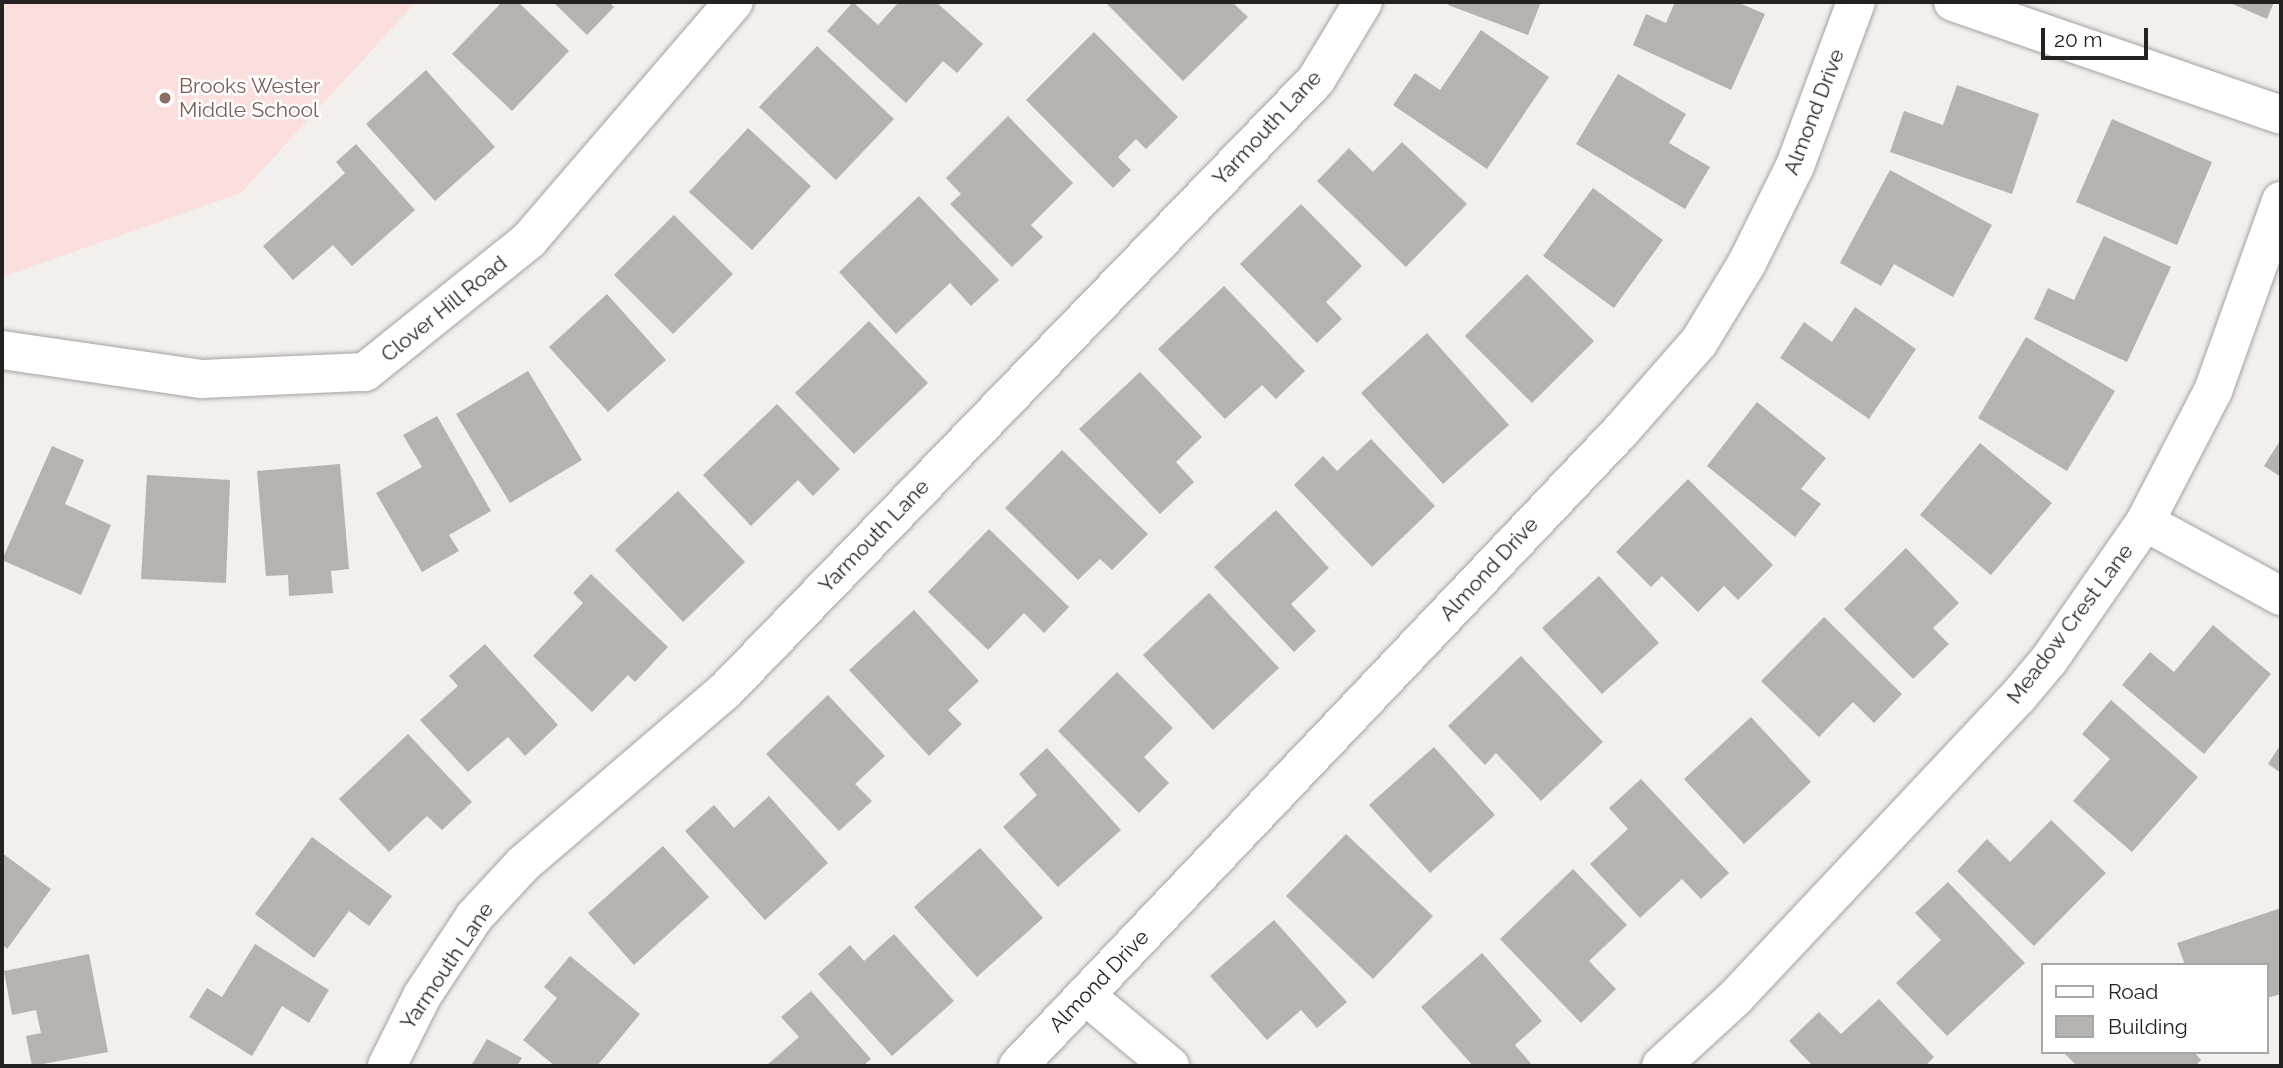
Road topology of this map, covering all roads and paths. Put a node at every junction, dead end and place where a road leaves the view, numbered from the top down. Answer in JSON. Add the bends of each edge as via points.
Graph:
{"nodes":[{"id":1,"x":734,"y":2,"type":"edge"},
{"id":2,"x":1363,"y":2,"type":"edge"},
{"id":3,"x":1856,"y":2,"type":"edge"},
{"id":4,"x":1953,"y":2,"type":"edge"},
{"id":5,"x":2281,"y":115,"type":"edge"},
{"id":6,"x":2281,"y":201,"type":"edge"},
{"id":7,"x":2,"y":350,"type":"edge"},
{"id":8,"x":2145,"y":523,"type":"junction"},
{"id":9,"x":2281,"y":596,"type":"edge"},
{"id":10,"x":1086,"y":995,"type":"junction"},
{"id":11,"x":387,"y":1066,"type":"edge"},
{"id":12,"x":1018,"y":1066,"type":"edge"},
{"id":13,"x":1170,"y":1066,"type":"edge"},
{"id":14,"x":1661,"y":1066,"type":"edge"}],
"edges":[{"from":1,"to":7,"type":"street","name":"Clover Hill Road","via":[[529,240],[365,372],[202,379]]},
{"from":2,"to":11,"type":"street","name":"Yarmouth Lane","via":[[1316,80],[726,691],[523,864],[474,917],[422,996]]},
{"from":3,"to":10,"type":"street","name":"Almond Drive","via":[[1795,166],[1747,263],[1699,342],[1610,443]]},
{"from":4,"to":5,"type":"street"},
{"from":6,"to":8,"type":"street","name":"Meadow Crest Lane","via":[[2213,391]]},
{"from":8,"to":9,"type":"street"},
{"from":8,"to":14,"type":"street","name":"Meadow Crest Lane","via":[[2017,698],[1735,998]]},
{"from":10,"to":12,"type":"street","name":"Almond Drive"},
{"from":10,"to":13,"type":"street"}]}
